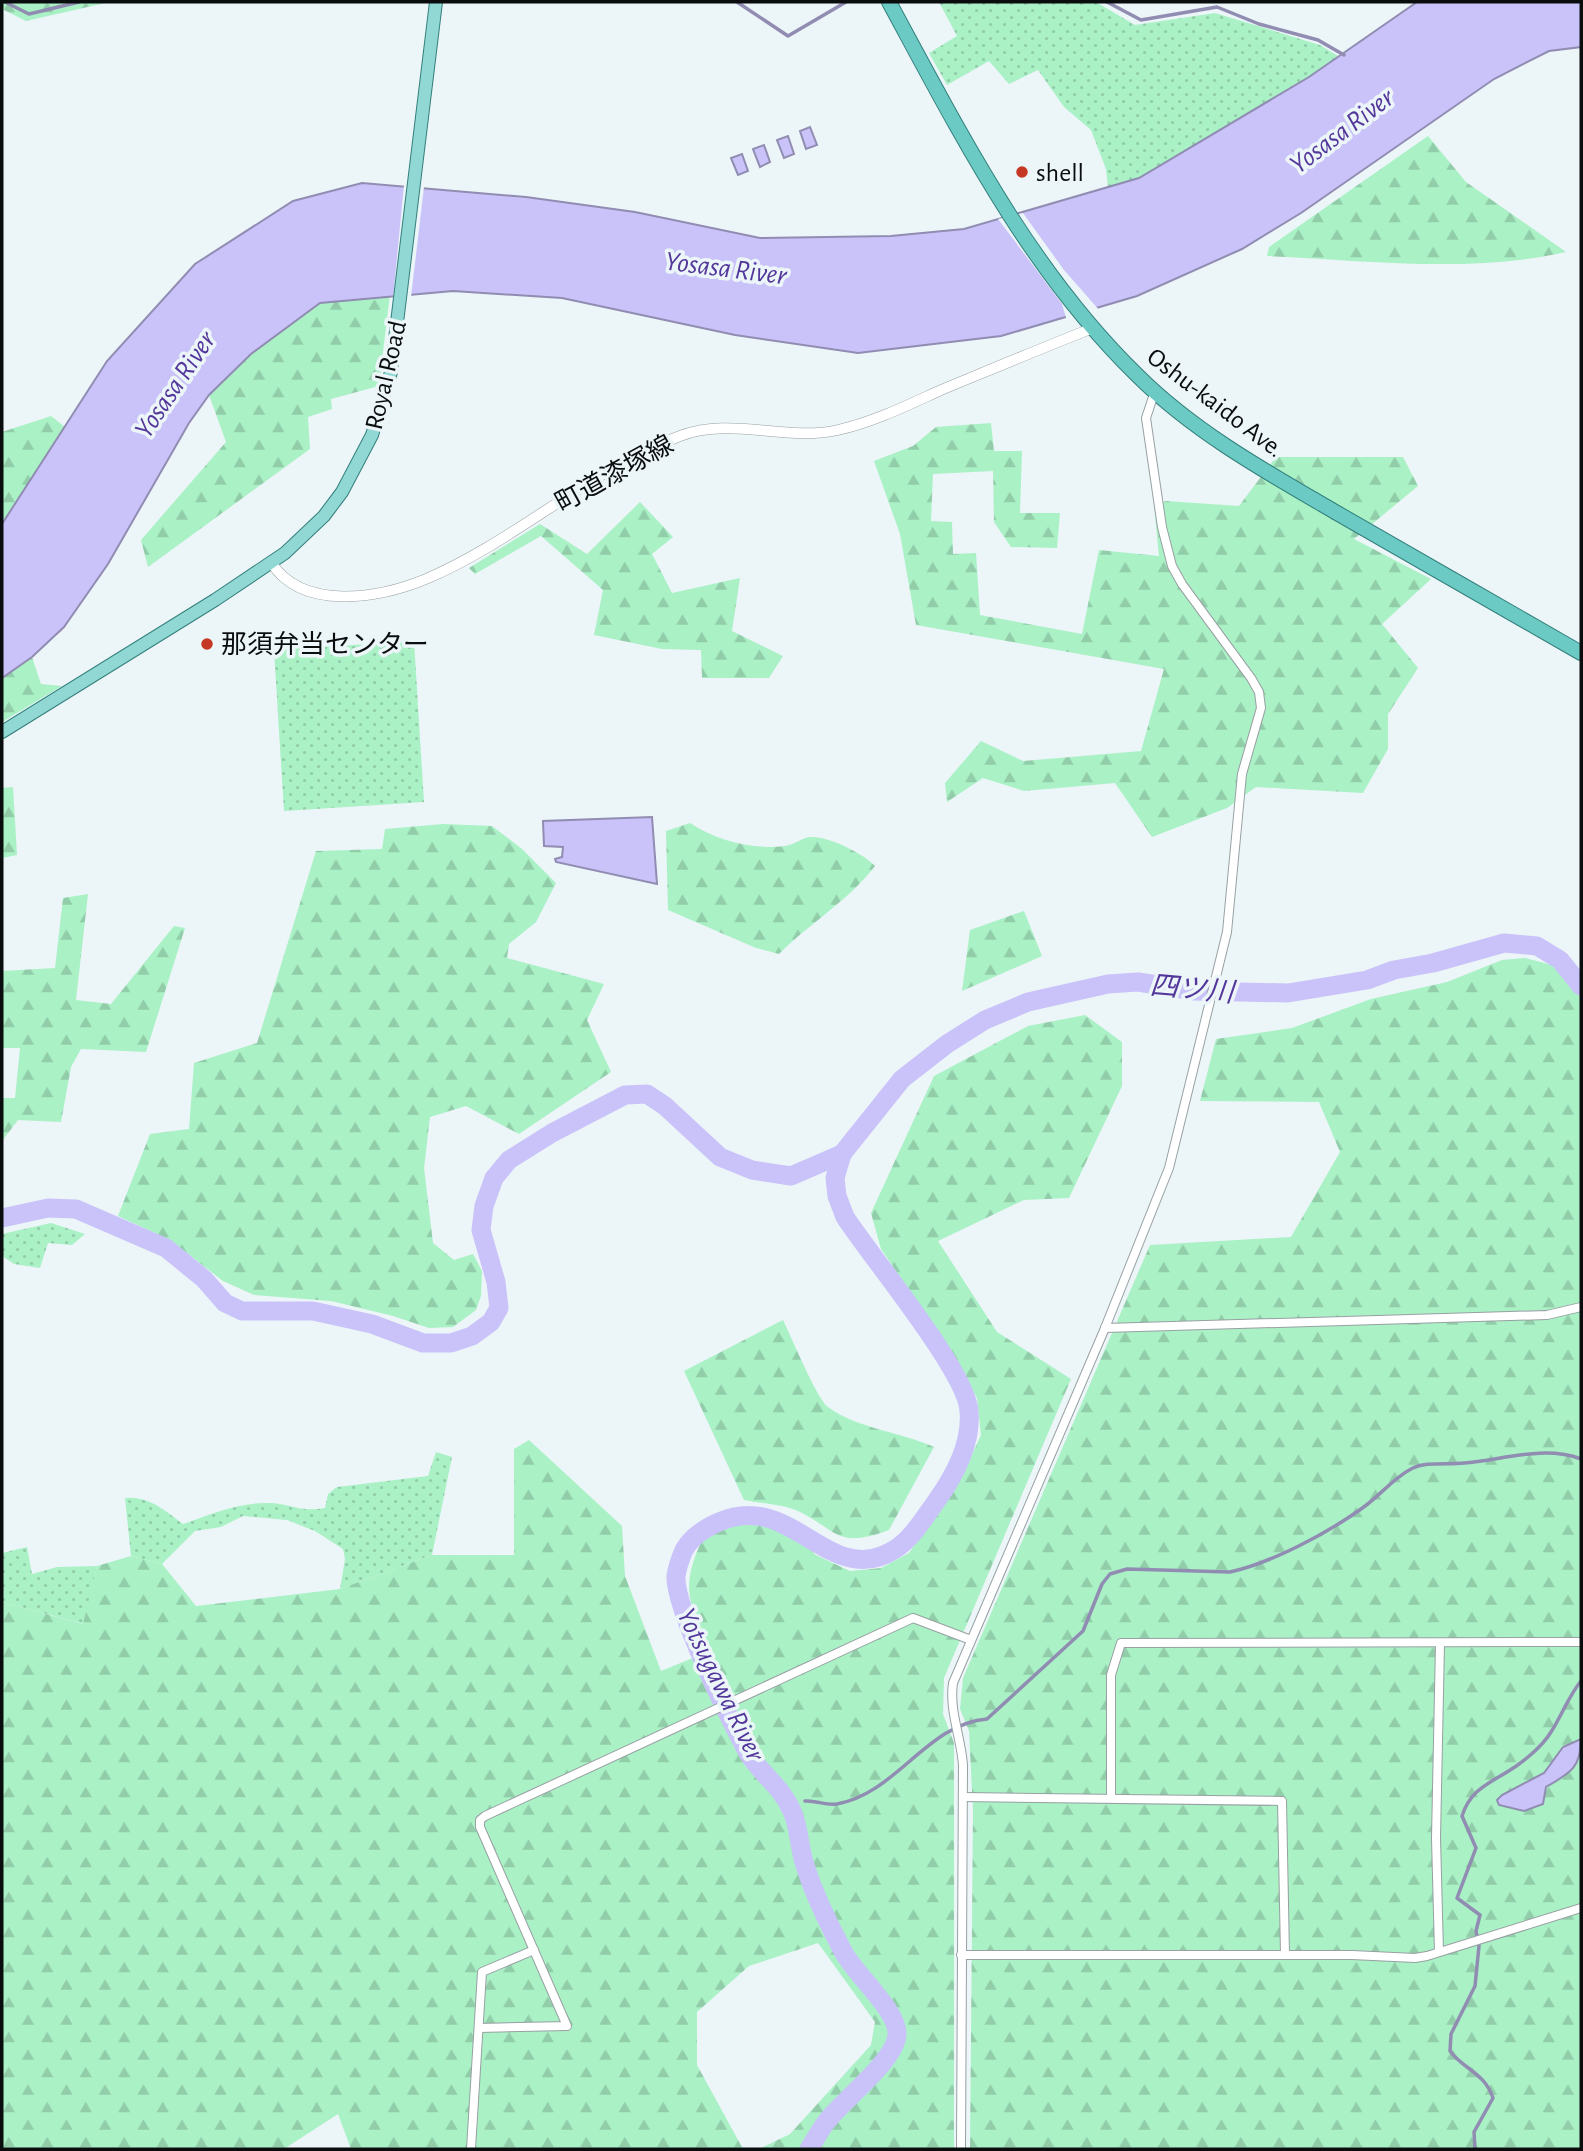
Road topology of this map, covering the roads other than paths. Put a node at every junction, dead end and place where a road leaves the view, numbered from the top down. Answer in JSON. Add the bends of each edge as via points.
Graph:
{"nodes":[{"id":1,"x":436,"y":2,"type":"edge"},
{"id":2,"x":889,"y":2,"type":"edge"},
{"id":3,"x":1093,"y":328,"type":"junction"},
{"id":4,"x":1155,"y":391,"type":"junction"},
{"id":5,"x":271,"y":562,"type":"junction"},
{"id":6,"x":1581,"y":653,"type":"edge"},
{"id":7,"x":2,"y":732,"type":"edge"},
{"id":8,"x":1581,"y":1307,"type":"edge"},
{"id":9,"x":1105,"y":1328,"type":"junction"},
{"id":10,"x":971,"y":1640,"type":"junction"},
{"id":11,"x":1581,"y":1642,"type":"edge"},
{"id":12,"x":1440,"y":1644,"type":"junction"},
{"id":13,"x":963,"y":1797,"type":"junction"},
{"id":14,"x":1111,"y":1798,"type":"junction"},
{"id":15,"x":1581,"y":1908,"type":"edge"},
{"id":16,"x":534,"y":1950,"type":"junction"},
{"id":17,"x":1439,"y":1952,"type":"junction"},
{"id":18,"x":961,"y":1955,"type":"junction"},
{"id":19,"x":1285,"y":1955,"type":"junction"},
{"id":20,"x":478,"y":2028,"type":"junction"},
{"id":21,"x":471,"y":2149,"type":"edge"},
{"id":22,"x":961,"y":2149,"type":"edge"}],
"edges":[{"from":1,"to":5,"type":"main road","name":"Royal Road","via":[[401,307],[382,404],[360,461],[324,516]]},
{"from":2,"to":3,"type":"highway","name":"Oshu-kaido Ave.","via":[[1009,216]]},
{"from":3,"to":4,"type":"highway","name":"Oshu-kaido Ave."},
{"from":3,"to":5,"type":"street","name":"町道漆塚線","via":[[835,431],[716,428],[681,435],[443,570],[403,587],[327,595],[290,583]]},
{"from":4,"to":6,"type":"highway","name":"Oshu-kaido Ave.","via":[[1280,480]]},
{"from":4,"to":9,"type":"street","via":[[1146,418],[1172,566],[1251,678],[1261,708],[1242,774],[1222,958],[1207,1023],[1169,1168]]},
{"from":5,"to":7,"type":"main road","name":"Royal Road"},
{"from":8,"to":9,"type":"street","via":[[1547,1315]]},
{"from":9,"to":10,"type":"street"},
{"from":10,"to":13,"type":"street","via":[[951,1697],[961,1738]]},
{"from":10,"to":16,"type":"street","via":[[913,1618],[480,1820]]},
{"from":11,"to":12,"type":"street"},
{"from":12,"to":14,"type":"street","via":[[1121,1643],[1111,1675]]},
{"from":12,"to":17,"type":"street"},
{"from":13,"to":14,"type":"street"},
{"from":13,"to":18,"type":"street"},
{"from":14,"to":19,"type":"street","via":[[1282,1801]]},
{"from":15,"to":17,"type":"street"},
{"from":16,"to":20,"type":"street","via":[[482,1972]]},
{"from":16,"to":20,"type":"street","via":[[567,2026]]},
{"from":17,"to":19,"type":"street","via":[[1415,1958]]},
{"from":18,"to":19,"type":"street"},
{"from":18,"to":22,"type":"street"},
{"from":20,"to":21,"type":"street"}]}
